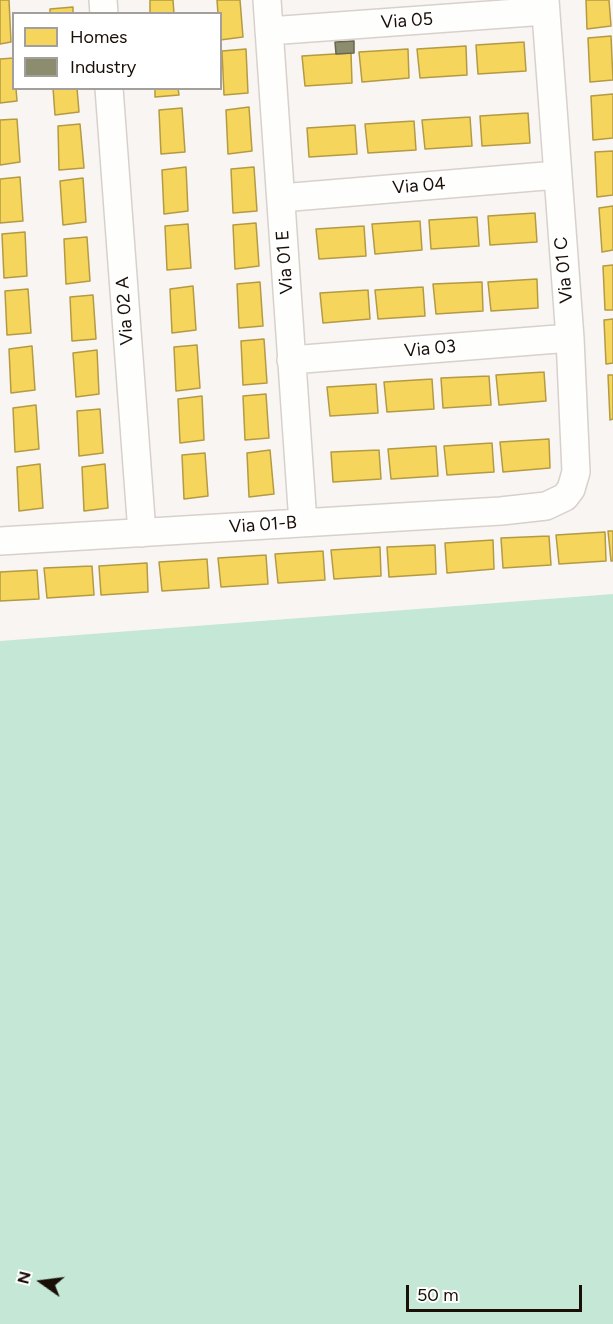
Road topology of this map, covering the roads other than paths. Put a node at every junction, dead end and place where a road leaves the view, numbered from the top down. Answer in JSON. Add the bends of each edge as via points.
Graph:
{"nodes":[{"id":1,"x":267,"y":0,"type":"edge"},
{"id":2,"x":545,"y":6,"type":"edge"},
{"id":3,"x":269,"y":31,"type":"junction"},
{"id":4,"x":109,"y":90,"type":"edge"},
{"id":5,"x":557,"y":175,"type":"junction"},
{"id":6,"x":281,"y":198,"type":"junction"},
{"id":7,"x":570,"y":338,"type":"junction"},
{"id":8,"x":291,"y":360,"type":"junction"},
{"id":9,"x":527,"y":508,"type":"joint"},
{"id":10,"x":303,"y":523,"type":"junction"},
{"id":11,"x":142,"y":533,"type":"junction"},
{"id":12,"x":0,"y":541,"type":"edge"}],
"edges":[{"from":1,"to":3,"type":"street","name":"Via 01 E"},
{"from":2,"to":3,"type":"street","name":"Via 05"},
{"from":2,"to":5,"type":"street","name":"Via 01 C"},
{"from":3,"to":6,"type":"street","name":"Via 01 E"},
{"from":4,"to":11,"type":"street","name":"Via 02 A"},
{"from":5,"to":6,"type":"street","name":"Via 04"},
{"from":5,"to":7,"type":"street","name":"Via 01 C"},
{"from":6,"to":8,"type":"street","name":"Via 01 E"},
{"from":7,"to":8,"type":"street","name":"Via 03"},
{"from":7,"to":9,"type":"street","name":"Via 01 C","via":[[575,478],[571,489],[559,500]]},
{"from":8,"to":10,"type":"street","name":"Via 01 E"},
{"from":9,"to":10,"type":"street","name":"Via 01-B"},
{"from":10,"to":11,"type":"street","name":"Via 01-B"},
{"from":11,"to":12,"type":"street","name":"Via 01-B"}]}
